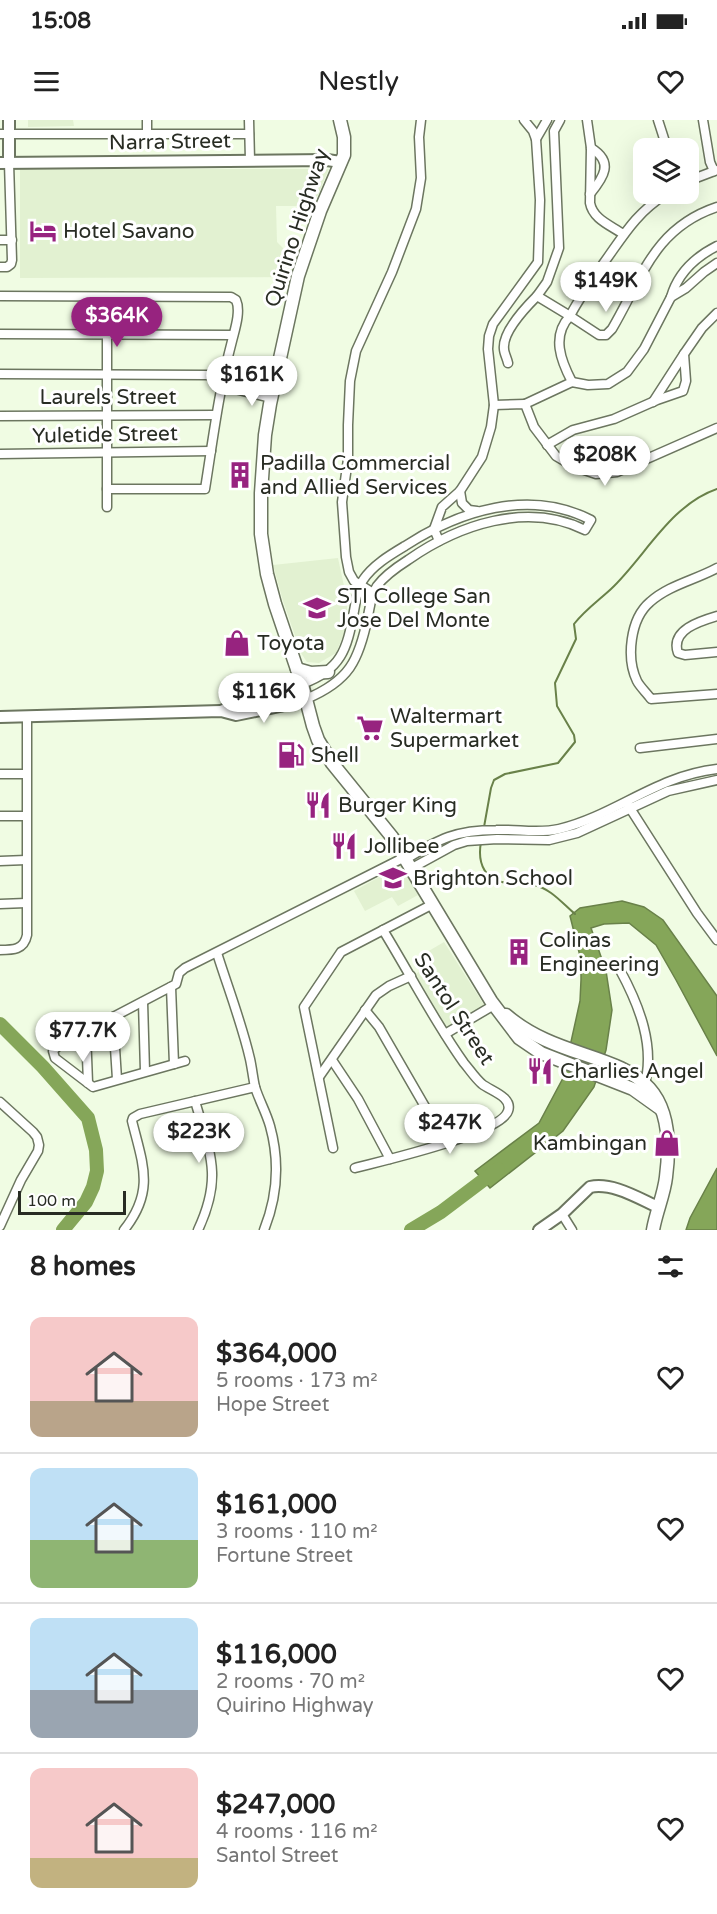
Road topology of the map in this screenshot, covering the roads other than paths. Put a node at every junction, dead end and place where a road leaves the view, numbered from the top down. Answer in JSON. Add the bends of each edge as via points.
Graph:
{"nodes":[{"id":1,"x":9,"y":120,"type":"edge"},
{"id":2,"x":147,"y":120,"type":"edge"},
{"id":3,"x":249,"y":120,"type":"edge"},
{"id":4,"x":340,"y":120,"type":"edge"},
{"id":5,"x":421,"y":120,"type":"edge"},
{"id":6,"x":524,"y":120,"type":"edge"},
{"id":7,"x":547,"y":120,"type":"edge"},
{"id":8,"x":560,"y":120,"type":"edge"},
{"id":9,"x":587,"y":120,"type":"edge"},
{"id":10,"x":658,"y":120,"type":"edge"},
{"id":11,"x":703,"y":120,"type":"edge"},
{"id":12,"x":5,"y":134,"type":"edge"},
{"id":13,"x":249,"y":134,"type":"junction"},
{"id":14,"x":147,"y":135,"type":"junction"},
{"id":15,"x":664,"y":138,"type":"edge"},
{"id":16,"x":536,"y":139,"type":"junction"},
{"id":17,"x":591,"y":148,"type":"junction"},
{"id":18,"x":250,"y":160,"type":"junction"},
{"id":19,"x":341,"y":162,"type":"junction"},
{"id":20,"x":5,"y":163,"type":"edge"},
{"id":21,"x":715,"y":171,"type":"edge"},
{"id":22,"x":699,"y":177,"type":"edge"},
{"id":23,"x":590,"y":194,"type":"junction"},
{"id":24,"x":0,"y":197,"type":"edge"},
{"id":25,"x":12,"y":197,"type":"junction"},
{"id":26,"x":652,"y":204,"type":"edge"},
{"id":27,"x":717,"y":207,"type":"edge"},
{"id":28,"x":0,"y":218,"type":"edge"},
{"id":29,"x":12,"y":218,"type":"junction"},
{"id":30,"x":623,"y":234,"type":"junction"},
{"id":31,"x":0,"y":240,"type":"edge"},
{"id":32,"x":12,"y":240,"type":"junction"},
{"id":33,"x":717,"y":246,"type":"edge"},
{"id":34,"x":717,"y":263,"type":"edge"},
{"id":35,"x":4,"y":267,"type":"edge"},
{"id":36,"x":0,"y":296,"type":"edge"},
{"id":37,"x":537,"y":296,"type":"junction"},
{"id":38,"x":107,"y":297,"type":"junction"},
{"id":39,"x":671,"y":297,"type":"junction"},
{"id":40,"x":717,"y":313,"type":"edge"},
{"id":41,"x":570,"y":316,"type":"junction"},
{"id":42,"x":0,"y":334,"type":"edge"},
{"id":43,"x":108,"y":334,"type":"junction"},
{"id":44,"x":233,"y":335,"type":"junction"},
{"id":45,"x":684,"y":354,"type":"junction"},
{"id":46,"x":508,"y":363,"type":"dead end"},
{"id":47,"x":0,"y":374,"type":"edge"},
{"id":48,"x":108,"y":375,"type":"junction"},
{"id":49,"x":225,"y":379,"type":"junction"},
{"id":50,"x":572,"y":382,"type":"junction"},
{"id":51,"x":274,"y":385,"type":"junction"},
{"id":52,"x":271,"y":398,"type":"junction"},
{"id":53,"x":652,"y":402,"type":"junction"},
{"id":54,"x":525,"y":404,"type":"junction"},
{"id":55,"x":494,"y":405,"type":"junction"},
{"id":56,"x":216,"y":415,"type":"junction"},
{"id":57,"x":0,"y":416,"type":"edge"},
{"id":58,"x":107,"y":416,"type":"junction"},
{"id":59,"x":717,"y":428,"type":"edge"},
{"id":60,"x":547,"y":445,"type":"junction"},
{"id":61,"x":211,"y":452,"type":"junction"},
{"id":62,"x":107,"y":453,"type":"junction"},
{"id":63,"x":0,"y":454,"type":"edge"},
{"id":64,"x":107,"y":489,"type":"junction"},
{"id":65,"x":460,"y":491,"type":"junction"},
{"id":66,"x":107,"y":507,"type":"dead end"},
{"id":67,"x":477,"y":512,"type":"junction"},
{"id":68,"x":434,"y":529,"type":"junction"},
{"id":69,"x":439,"y":541,"type":"junction"},
{"id":70,"x":717,"y":568,"type":"edge"},
{"id":71,"x":360,"y":584,"type":"junction"},
{"id":72,"x":373,"y":593,"type":"junction"},
{"id":73,"x":717,"y":616,"type":"edge"},
{"id":74,"x":717,"y":652,"type":"edge"},
{"id":75,"x":297,"y":669,"type":"junction"},
{"id":76,"x":328,"y":672,"type":"junction"},
{"id":77,"x":302,"y":684,"type":"junction"},
{"id":78,"x":717,"y":694,"type":"edge"},
{"id":79,"x":306,"y":699,"type":"junction"},
{"id":80,"x":221,"y":711,"type":"junction"},
{"id":81,"x":0,"y":717,"type":"edge"},
{"id":82,"x":27,"y":717,"type":"junction"},
{"id":83,"x":717,"y":739,"type":"edge"},
{"id":84,"x":640,"y":748,"type":"dead end"},
{"id":85,"x":717,"y":769,"type":"edge"},
{"id":86,"x":0,"y":774,"type":"edge"},
{"id":87,"x":26,"y":774,"type":"junction"},
{"id":88,"x":717,"y":780,"type":"edge"},
{"id":89,"x":628,"y":805,"type":"junction"},
{"id":90,"x":0,"y":816,"type":"edge"},
{"id":91,"x":26,"y":816,"type":"junction"},
{"id":92,"x":26,"y":860,"type":"junction"},
{"id":93,"x":0,"y":861,"type":"edge"},
{"id":94,"x":408,"y":861,"type":"junction"},
{"id":95,"x":26,"y":903,"type":"junction"},
{"id":96,"x":0,"y":904,"type":"edge"},
{"id":97,"x":433,"y":904,"type":"junction"},
{"id":98,"x":382,"y":930,"type":"junction"},
{"id":99,"x":717,"y":940,"type":"edge"},
{"id":100,"x":0,"y":950,"type":"edge"},
{"id":101,"x":217,"y":953,"type":"junction"},
{"id":102,"x":620,"y":970,"type":"dead end"},
{"id":103,"x":411,"y":976,"type":"junction"},
{"id":104,"x":171,"y":987,"type":"junction"},
{"id":105,"x":143,"y":1002,"type":"junction"},
{"id":106,"x":494,"y":1005,"type":"junction"},
{"id":107,"x":365,"y":1010,"type":"junction"},
{"id":108,"x":113,"y":1017,"type":"junction"},
{"id":109,"x":86,"y":1031,"type":"junction"},
{"id":110,"x":445,"y":1034,"type":"junction"},
{"id":111,"x":332,"y":1059,"type":"junction"},
{"id":112,"x":184,"y":1061,"type":"dead end"},
{"id":113,"x":174,"y":1064,"type":"junction"},
{"id":114,"x":145,"y":1071,"type":"junction"},
{"id":115,"x":319,"y":1077,"type":"junction"},
{"id":116,"x":117,"y":1079,"type":"junction"},
{"id":117,"x":88,"y":1083,"type":"junction"},
{"id":118,"x":255,"y":1087,"type":"junction"},
{"id":119,"x":644,"y":1088,"type":"junction"},
{"id":120,"x":195,"y":1101,"type":"junction"},
{"id":121,"x":0,"y":1102,"type":"edge"},
{"id":122,"x":446,"y":1143,"type":"junction"},
{"id":123,"x":333,"y":1148,"type":"dead end"},
{"id":124,"x":390,"y":1159,"type":"junction"},
{"id":125,"x":355,"y":1168,"type":"dead end"},
{"id":126,"x":658,"y":1207,"type":"junction"},
{"id":127,"x":562,"y":1214,"type":"junction"},
{"id":128,"x":0,"y":1226,"type":"edge"},
{"id":129,"x":123,"y":1230,"type":"edge"},
{"id":130,"x":198,"y":1230,"type":"edge"},
{"id":131,"x":264,"y":1230,"type":"edge"},
{"id":132,"x":539,"y":1230,"type":"edge"},
{"id":133,"x":572,"y":1230,"type":"edge"},
{"id":134,"x":653,"y":1230,"type":"edge"}],
"edges":[{"from":1,"to":12,"type":"street"},
{"from":2,"to":14,"type":"street"},
{"from":3,"to":13,"type":"street"},
{"from":4,"to":19,"type":"main road","name":"Quirino Highway","via":[[345,149]]},
{"from":5,"to":71,"type":"street","via":[[416,208],[352,366],[342,501],[349,572]]},
{"from":6,"to":16,"type":"street"},
{"from":7,"to":16,"type":"street"},
{"from":8,"to":37,"type":"street","via":[[554,131],[560,248]]},
{"from":9,"to":17,"type":"street"},
{"from":10,"to":15,"type":"street"},
{"from":11,"to":21,"type":"street"},
{"from":12,"to":14,"type":"street"},
{"from":12,"to":20,"type":"street"},
{"from":13,"to":14,"type":"street"},
{"from":13,"to":18,"type":"street"},
{"from":16,"to":55,"type":"street","via":[[540,200],[538,262],[493,324],[489,336]]},
{"from":17,"to":23,"type":"street"},
{"from":17,"to":23,"type":"street","via":[[599,153],[604,167],[602,179]]},
{"from":18,"to":19,"type":"street","name":"Narra Street"},
{"from":18,"to":20,"type":"street","name":"Narra Street"},
{"from":19,"to":51,"type":"main road","name":"Quirino Highway","via":[[298,276]]},
{"from":20,"to":25,"type":"street"},
{"from":21,"to":22,"type":"street"},
{"from":23,"to":30,"type":"street","via":[[592,212]]},
{"from":24,"to":25,"type":"street"},
{"from":25,"to":29,"type":"street"},
{"from":26,"to":30,"type":"street"},
{"from":27,"to":41,"type":"street","via":[[680,226],[658,247],[606,335],[599,335]]},
{"from":28,"to":29,"type":"street"},
{"from":29,"to":32,"type":"street"},
{"from":30,"to":41,"type":"street"},
{"from":31,"to":32,"type":"street"},
{"from":32,"to":35,"type":"street","via":[[11,264]]},
{"from":33,"to":39,"type":"street","via":[[677,279]]},
{"from":34,"to":39,"type":"street"},
{"from":36,"to":38,"type":"street"},
{"from":37,"to":41,"type":"street"},
{"from":37,"to":46,"type":"street","via":[[506,337]]},
{"from":38,"to":43,"type":"street"},
{"from":38,"to":44,"type":"street","via":[[231,297],[238,305]]},
{"from":39,"to":50,"type":"street","via":[[644,349],[627,372],[608,384]]},
{"from":40,"to":45,"type":"street"},
{"from":41,"to":50,"type":"street","via":[[564,323],[559,346]]},
{"from":42,"to":43,"type":"street"},
{"from":43,"to":44,"type":"street"},
{"from":43,"to":48,"type":"street"},
{"from":44,"to":49,"type":"street"},
{"from":45,"to":53,"type":"street"},
{"from":45,"to":53,"type":"street","via":[[683,391]]},
{"from":47,"to":48,"type":"street"},
{"from":48,"to":49,"type":"street","via":[[207,375]]},
{"from":48,"to":58,"type":"street"},
{"from":49,"to":51,"type":"street","via":[[234,376]]},
{"from":49,"to":52,"type":"street","via":[[231,388]]},
{"from":49,"to":56,"type":"street"},
{"from":50,"to":54,"type":"street"},
{"from":51,"to":52,"type":"main road","name":"Quirino Highway"},
{"from":52,"to":75,"type":"main road","name":"Quirino Highway","via":[[263,465],[261,534],[272,592]]},
{"from":53,"to":60,"type":"street","via":[[614,419],[573,430]]},
{"from":54,"to":55,"type":"street"},
{"from":54,"to":60,"type":"street","via":[[534,428]]},
{"from":55,"to":65,"type":"street","via":[[482,457]]},
{"from":56,"to":58,"type":"street","name":"Laurels Street"},
{"from":56,"to":61,"type":"street"},
{"from":57,"to":58,"type":"street","name":"Laurels Street"},
{"from":58,"to":62,"type":"street"},
{"from":59,"to":60,"type":"street","via":[[632,467],[606,474],[573,466]]},
{"from":61,"to":62,"type":"street","name":"Yuletide Street"},
{"from":61,"to":64,"type":"street","via":[[206,489]]},
{"from":62,"to":63,"type":"street","name":"Yuletide Street"},
{"from":62,"to":64,"type":"street"},
{"from":64,"to":66,"type":"street"},
{"from":65,"to":67,"type":"street","via":[[464,505]]},
{"from":65,"to":68,"type":"street","via":[[442,507]]},
{"from":67,"to":68,"type":"street"},
{"from":67,"to":69,"type":"street","via":[[510,505],[538,505],[591,520],[585,530],[554,520],[510,518]]},
{"from":68,"to":69,"type":"street"},
{"from":68,"to":71,"type":"street","via":[[377,565]]},
{"from":69,"to":72,"type":"street","via":[[391,573]]},
{"from":70,"to":78,"type":"street","via":[[684,581],[649,602],[635,623],[630,652],[636,680],[651,699]]},
{"from":71,"to":72,"type":"street"},
{"from":71,"to":76,"type":"street","via":[[348,637],[341,656]]},
{"from":72,"to":79,"type":"street","via":[[352,666],[330,688]]},
{"from":73,"to":74,"type":"street","via":[[678,636],[676,647],[678,653],[685,655]]},
{"from":75,"to":76,"type":"main road"},
{"from":75,"to":77,"type":"main road","name":"Quirino Highway"},
{"from":76,"to":77,"type":"street"},
{"from":77,"to":79,"type":"main road","name":"Quirino Highway"},
{"from":77,"to":80,"type":"street"},
{"from":79,"to":80,"type":"street","via":[[236,715]]},
{"from":79,"to":94,"type":"main road","name":"Quirino Highway","via":[[318,740],[332,763]]},
{"from":80,"to":82,"type":"street"},
{"from":81,"to":82,"type":"street"},
{"from":82,"to":87,"type":"street"},
{"from":83,"to":84,"type":"street"},
{"from":85,"to":89,"type":"street","via":[[664,782]]},
{"from":86,"to":87,"type":"street"},
{"from":87,"to":91,"type":"street"},
{"from":88,"to":89,"type":"street"},
{"from":89,"to":94,"type":"street","via":[[549,840],[500,834],[449,836]]},
{"from":89,"to":99,"type":"street"},
{"from":90,"to":91,"type":"street"},
{"from":91,"to":92,"type":"street"},
{"from":92,"to":93,"type":"street"},
{"from":92,"to":95,"type":"street"},
{"from":94,"to":97,"type":"main road","name":"Quirino Highway"},
{"from":94,"to":101,"type":"street"},
{"from":95,"to":96,"type":"street"},
{"from":95,"to":100,"type":"street","via":[[27,935],[23,946]]},
{"from":97,"to":98,"type":"street"},
{"from":97,"to":106,"type":"main road","name":"Quirino Highway"},
{"from":98,"to":103,"type":"street","name":"Santol Street"},
{"from":98,"to":115,"type":"street","via":[[341,952],[304,1006]]},
{"from":101,"to":104,"type":"street","via":[[185,968]]},
{"from":101,"to":118,"type":"street","via":[[250,1058]]},
{"from":102,"to":119,"type":"street","via":[[634,996],[647,1047]]},
{"from":103,"to":107,"type":"street","via":[[381,990]]},
{"from":103,"to":110,"type":"street","name":"Santol Street"},
{"from":104,"to":105,"type":"street"},
{"from":104,"to":113,"type":"street"},
{"from":105,"to":108,"type":"street"},
{"from":105,"to":114,"type":"street"},
{"from":106,"to":110,"type":"street"},
{"from":106,"to":119,"type":"main road","name":"Quirino Highway","via":[[522,1028],[631,1073]]},
{"from":106,"to":119,"type":"main road","name":"Quirino Highway","via":[[519,1038],[542,1053],[604,1079]]},
{"from":107,"to":111,"type":"street"},
{"from":107,"to":122,"type":"street","via":[[379,1027]]},
{"from":108,"to":109,"type":"street"},
{"from":108,"to":116,"type":"street"},
{"from":109,"to":117,"type":"street"},
{"from":109,"to":117,"type":"street","via":[[55,1048],[53,1055]]},
{"from":110,"to":122,"type":"street","name":"Santol Street","via":[[474,1075],[509,1105],[507,1115],[490,1127]]},
{"from":111,"to":115,"type":"street"},
{"from":111,"to":124,"type":"street"},
{"from":112,"to":113,"type":"street"},
{"from":113,"to":114,"type":"street"},
{"from":114,"to":116,"type":"street"},
{"from":115,"to":123,"type":"street"},
{"from":116,"to":117,"type":"street","via":[[93,1086]]},
{"from":118,"to":120,"type":"street"},
{"from":118,"to":131,"type":"street","via":[[269,1124],[277,1168],[274,1202]]},
{"from":119,"to":126,"type":"main road","name":"Quirino Highway","via":[[661,1109],[667,1128],[666,1179]]},
{"from":120,"to":129,"type":"street","via":[[133,1118],[144,1181],[136,1214]]},
{"from":120,"to":130,"type":"street","via":[[213,1168],[209,1200]]},
{"from":121,"to":128,"type":"street","via":[[33,1132],[39,1144]]},
{"from":122,"to":124,"type":"street","name":"Santol Street"},
{"from":124,"to":125,"type":"street","name":"Santol Street"},
{"from":126,"to":127,"type":"street","via":[[606,1186],[596,1186],[590,1187]]},
{"from":126,"to":134,"type":"main road","name":"Quirino Highway"},
{"from":127,"to":132,"type":"street"},
{"from":127,"to":133,"type":"street"}]}
